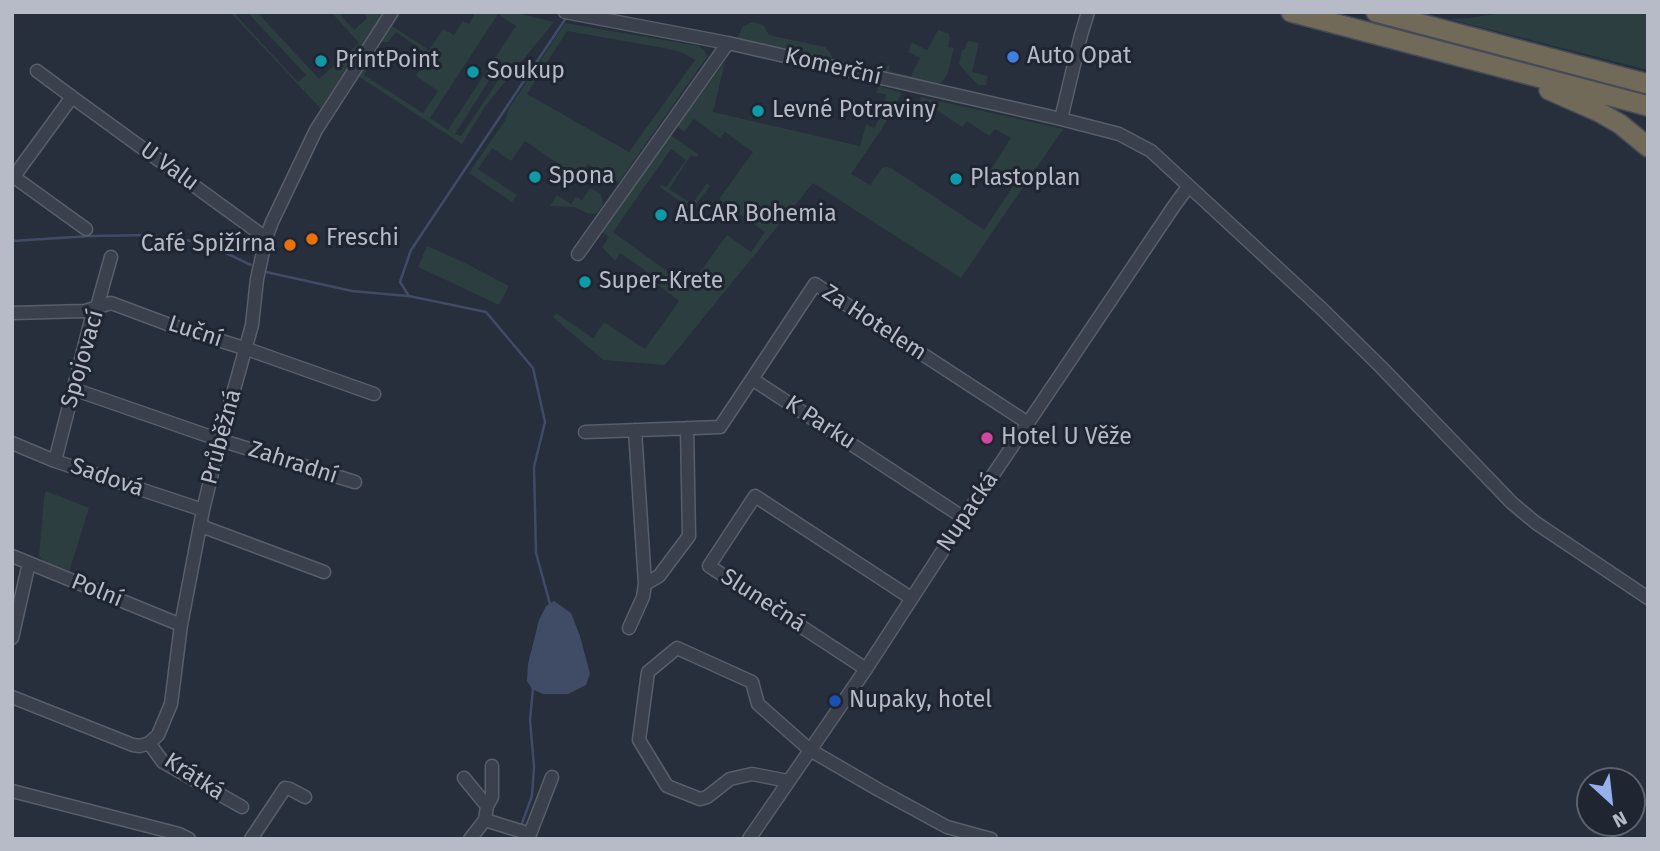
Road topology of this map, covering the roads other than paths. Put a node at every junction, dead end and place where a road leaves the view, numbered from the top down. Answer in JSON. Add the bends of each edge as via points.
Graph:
{"nodes":[{"id":1,"x":392,"y":12,"type":"edge"},
{"id":2,"x":565,"y":12,"type":"edge"},
{"id":3,"x":1088,"y":12,"type":"edge"},
{"id":4,"x":1292,"y":12,"type":"edge"},
{"id":5,"x":1376,"y":12,"type":"edge"},
{"id":6,"x":728,"y":43,"type":"junction"},
{"id":7,"x":1486,"y":64,"type":"junction"},
{"id":8,"x":37,"y":71,"type":"dead end"},
{"id":9,"x":1648,"y":84,"type":"edge"},
{"id":10,"x":72,"y":97,"type":"junction"},
{"id":11,"x":1648,"y":106,"type":"edge"},
{"id":12,"x":1061,"y":119,"type":"junction"},
{"id":13,"x":1648,"y":147,"type":"edge"},
{"id":14,"x":13,"y":178,"type":"edge"},
{"id":15,"x":1188,"y":187,"type":"junction"},
{"id":16,"x":86,"y":229,"type":"dead end"},
{"id":17,"x":266,"y":238,"type":"junction"},
{"id":18,"x":578,"y":254,"type":"dead end"},
{"id":19,"x":111,"y":257,"type":"dead end"},
{"id":20,"x":97,"y":307,"type":"junction"},
{"id":21,"x":12,"y":313,"type":"edge"},
{"id":22,"x":247,"y":349,"type":"junction"},
{"id":23,"x":752,"y":379,"type":"junction"},
{"id":24,"x":74,"y":389,"type":"junction"},
{"id":25,"x":374,"y":394,"type":"dead end"},
{"id":26,"x":1028,"y":423,"type":"junction"},
{"id":27,"x":687,"y":428,"type":"junction"},
{"id":28,"x":635,"y":430,"type":"junction"},
{"id":29,"x":584,"y":432,"type":"dead end"},
{"id":30,"x":220,"y":440,"type":"junction"},
{"id":31,"x":12,"y":443,"type":"edge"},
{"id":32,"x":55,"y":460,"type":"junction"},
{"id":33,"x":355,"y":482,"type":"dead end"},
{"id":34,"x":203,"y":510,"type":"junction"},
{"id":35,"x":964,"y":518,"type":"junction"},
{"id":36,"x":201,"y":526,"type":"junction"},
{"id":37,"x":12,"y":556,"type":"edge"},
{"id":38,"x":29,"y":563,"type":"junction"},
{"id":39,"x":324,"y":572,"type":"dead end"},
{"id":40,"x":645,"y":584,"type":"junction"},
{"id":41,"x":911,"y":598,"type":"junction"},
{"id":42,"x":1648,"y":598,"type":"edge"},
{"id":43,"x":181,"y":625,"type":"junction"},
{"id":44,"x":629,"y":628,"type":"dead end"},
{"id":45,"x":12,"y":638,"type":"edge"},
{"id":46,"x":866,"y":668,"type":"junction"},
{"id":47,"x":12,"y":697,"type":"edge"},
{"id":48,"x":149,"y":743,"type":"junction"},
{"id":49,"x":810,"y":750,"type":"junction"},
{"id":50,"x":492,"y":766,"type":"dead end"},
{"id":51,"x":552,"y":777,"type":"dead end"},
{"id":52,"x":464,"y":778,"type":"dead end"},
{"id":53,"x":788,"y":781,"type":"junction"},
{"id":54,"x":12,"y":791,"type":"edge"},
{"id":55,"x":305,"y":797,"type":"dead end"},
{"id":56,"x":242,"y":807,"type":"dead end"},
{"id":57,"x":486,"y":813,"type":"junction"},
{"id":58,"x":524,"y":834,"type":"edge"},
{"id":59,"x":189,"y":839,"type":"edge"},
{"id":60,"x":251,"y":839,"type":"edge"},
{"id":61,"x":470,"y":839,"type":"edge"},
{"id":62,"x":749,"y":839,"type":"edge"},
{"id":63,"x":991,"y":839,"type":"edge"}],
"edges":[{"from":1,"to":17,"type":"street","name":"Průběžná","via":[[316,130]]},
{"from":2,"to":6,"type":"street","name":"Komerční"},
{"from":3,"to":12,"type":"street"},
{"from":4,"to":7,"type":"highway"},
{"from":5,"to":9,"type":"highway"},
{"from":6,"to":12,"type":"street","name":"Komerční"},
{"from":6,"to":18,"type":"street"},
{"from":7,"to":11,"type":"highway"},
{"from":7,"to":13,"type":"highway","via":[[1599,112]]},
{"from":8,"to":10,"type":"street","name":"U Valu"},
{"from":10,"to":14,"type":"street"},
{"from":10,"to":17,"type":"street","name":"U Valu"},
{"from":12,"to":15,"type":"street","name":"Komerční","via":[[1121,134],[1151,151]]},
{"from":14,"to":16,"type":"street"},
{"from":15,"to":26,"type":"street","name":"Nupacká"},
{"from":15,"to":42,"type":"street","name":"Komerční","via":[[1323,310],[1512,503]]},
{"from":17,"to":22,"type":"street","name":"Průběžná"},
{"from":19,"to":20,"type":"street","name":"Spojovací"},
{"from":20,"to":21,"type":"street","name":"Luční"},
{"from":20,"to":22,"type":"street","name":"Luční","via":[[111,303]]},
{"from":20,"to":24,"type":"street","name":"Spojovací"},
{"from":22,"to":25,"type":"street","name":"Luční"},
{"from":22,"to":30,"type":"street","name":"Průběžná"},
{"from":23,"to":26,"type":"street","name":"Za Hotelem","via":[[815,284]]},
{"from":23,"to":27,"type":"street","via":[[720,427]]},
{"from":23,"to":35,"type":"street","name":"K Parku"},
{"from":24,"to":30,"type":"street","name":"Zahradní"},
{"from":24,"to":32,"type":"street","name":"Spojovací"},
{"from":26,"to":35,"type":"street","name":"Nupacká"},
{"from":27,"to":28,"type":"street"},
{"from":27,"to":40,"type":"street","via":[[689,536],[659,576]]},
{"from":28,"to":29,"type":"street"},
{"from":28,"to":40,"type":"street"},
{"from":30,"to":33,"type":"street","name":"Zahradní"},
{"from":30,"to":34,"type":"street","name":"Průběžná"},
{"from":31,"to":32,"type":"street","name":"Sadová"},
{"from":32,"to":34,"type":"street","name":"Sadová"},
{"from":34,"to":36,"type":"street","name":"Průběžná"},
{"from":35,"to":41,"type":"street","name":"Nupacká"},
{"from":36,"to":39,"type":"street"},
{"from":36,"to":43,"type":"street","name":"Průběžná"},
{"from":37,"to":38,"type":"street","name":"Polní"},
{"from":38,"to":43,"type":"street","name":"Polní"},
{"from":38,"to":45,"type":"street"},
{"from":40,"to":44,"type":"street"},
{"from":41,"to":46,"type":"street","name":"Nupacká"},
{"from":41,"to":46,"type":"street","name":"Slunečná","via":[[755,496],[709,566]]},
{"from":43,"to":48,"type":"street","name":"Průběžná","via":[[171,704],[158,735]]},
{"from":46,"to":49,"type":"street","name":"Nupacká"},
{"from":47,"to":48,"type":"street","via":[[133,745]]},
{"from":48,"to":56,"type":"street","name":"Krátká","via":[[163,762]]},
{"from":49,"to":53,"type":"street","name":"Nupacká"},
{"from":49,"to":53,"type":"street","via":[[758,704],[752,682],[677,648],[648,672],[639,740],[667,786],[700,799],[730,779],[752,774]]},
{"from":49,"to":63,"type":"street","via":[[947,827]]},
{"from":50,"to":57,"type":"street","via":[[492,797]]},
{"from":51,"to":58,"type":"street"},
{"from":52,"to":57,"type":"street"},
{"from":53,"to":62,"type":"street","name":"Nupacká"},
{"from":54,"to":59,"type":"street"},
{"from":55,"to":60,"type":"street","via":[[285,788]]},
{"from":57,"to":58,"type":"street"},
{"from":57,"to":61,"type":"street"}]}
